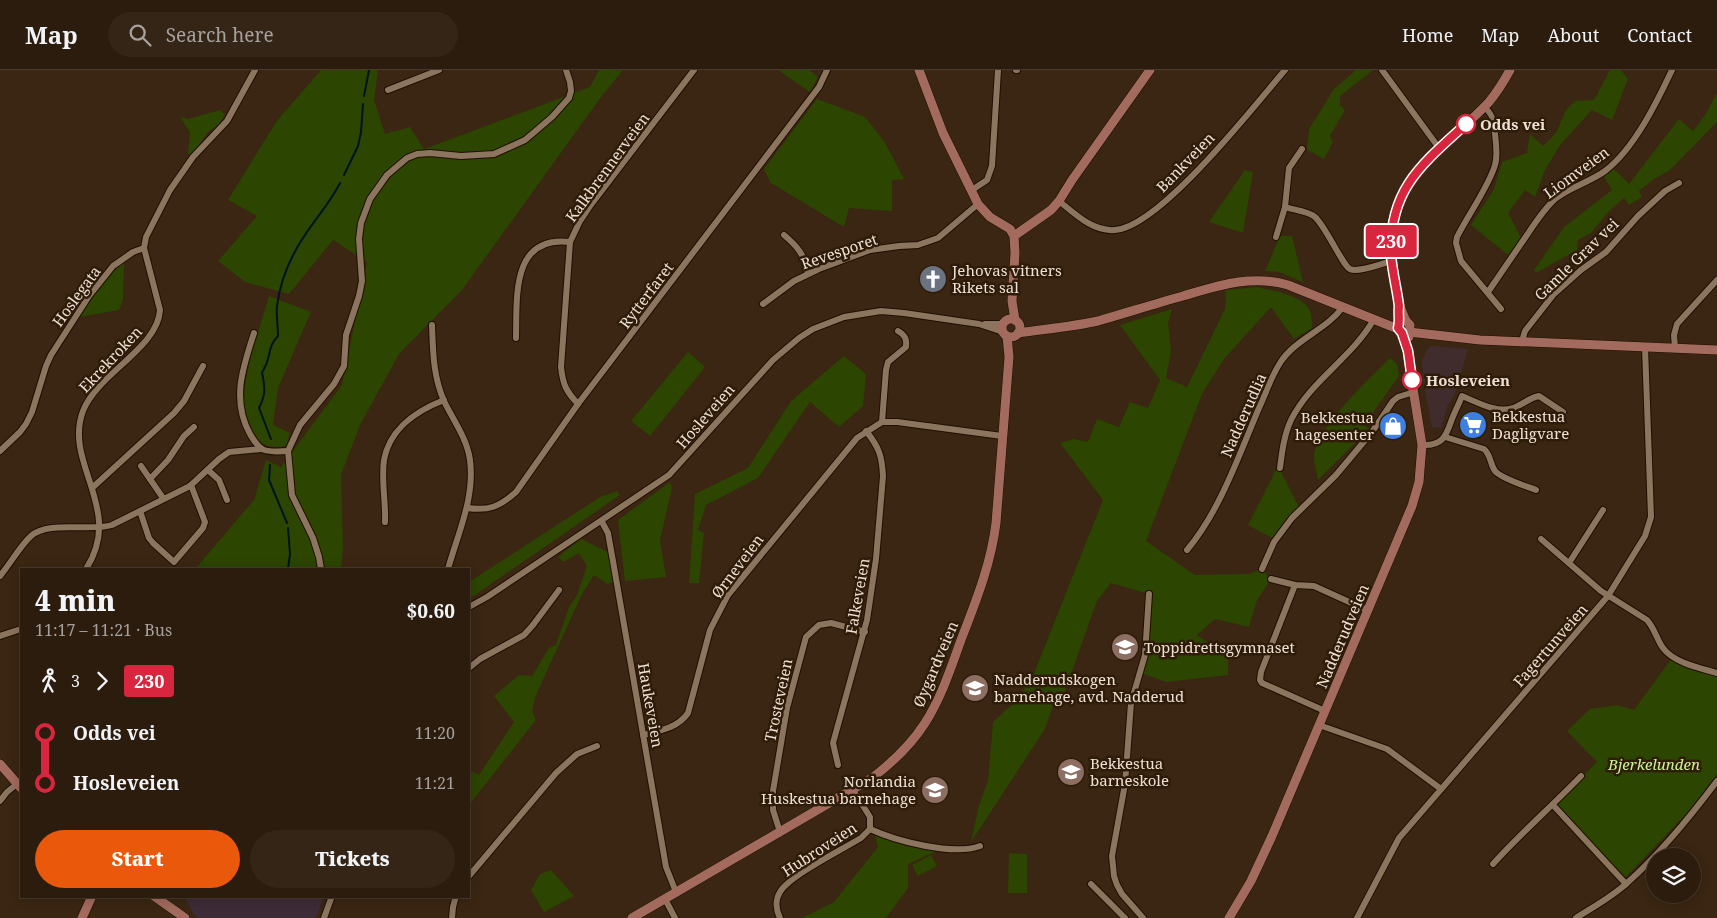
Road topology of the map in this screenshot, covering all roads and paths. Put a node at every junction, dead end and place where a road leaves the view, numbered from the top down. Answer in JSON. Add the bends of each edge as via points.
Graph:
{"nodes":[{"id":1,"x":256,"y":70,"type":"edge"},
{"id":2,"x":439,"y":70,"type":"edge"},
{"id":3,"x":566,"y":70,"type":"edge"},
{"id":4,"x":694,"y":70,"type":"edge"},
{"id":5,"x":827,"y":70,"type":"edge"},
{"id":6,"x":919,"y":70,"type":"edge"},
{"id":7,"x":998,"y":70,"type":"edge"},
{"id":8,"x":1150,"y":70,"type":"edge"},
{"id":9,"x":1285,"y":70,"type":"edge"},
{"id":10,"x":1382,"y":70,"type":"edge"},
{"id":11,"x":1510,"y":70,"type":"edge"},
{"id":12,"x":1672,"y":70,"type":"edge"},
{"id":13,"x":388,"y":90,"type":"dead end"},
{"id":14,"x":1484,"y":107,"type":"junction"},
{"id":15,"x":1439,"y":148,"type":"junction"},
{"id":16,"x":1302,"y":149,"type":"dead end"},
{"id":17,"x":1679,"y":183,"type":"dead end"},
{"id":18,"x":972,"y":190,"type":"junction"},
{"id":19,"x":1059,"y":201,"type":"junction"},
{"id":20,"x":978,"y":204,"type":"junction"},
{"id":21,"x":1285,"y":207,"type":"junction"},
{"id":22,"x":1012,"y":232,"type":"junction"},
{"id":23,"x":784,"y":235,"type":"dead end"},
{"id":24,"x":1276,"y":237,"type":"dead end"},
{"id":25,"x":570,"y":242,"type":"junction"},
{"id":26,"x":144,"y":248,"type":"junction"},
{"id":27,"x":1392,"y":261,"type":"junction"},
{"id":28,"x":808,"y":274,"type":"junction"},
{"id":29,"x":1717,"y":280,"type":"edge"},
{"id":30,"x":1488,"y":292,"type":"junction"},
{"id":31,"x":762,"y":304,"type":"dead end"},
{"id":32,"x":1342,"y":308,"type":"junction"},
{"id":33,"x":1501,"y":309,"type":"dead end"},
{"id":34,"x":1376,"y":320,"type":"junction"},
{"id":35,"x":432,"y":325,"type":"dead end"},
{"id":36,"x":1011,"y":328,"type":"junction"},
{"id":37,"x":1408,"y":328,"type":"junction"},
{"id":38,"x":898,"y":331,"type":"dead end"},
{"id":39,"x":254,"y":333,"type":"dead end"},
{"id":40,"x":516,"y":338,"type":"dead end"},
{"id":41,"x":1522,"y":342,"type":"junction"},
{"id":42,"x":1645,"y":347,"type":"junction"},
{"id":43,"x":1674,"y":348,"type":"junction"},
{"id":44,"x":1717,"y":350,"type":"edge"},
{"id":45,"x":203,"y":366,"type":"dead end"},
{"id":46,"x":1414,"y":392,"type":"junction"},
{"id":47,"x":444,"y":400,"type":"junction"},
{"id":48,"x":578,"y":404,"type":"junction"},
{"id":49,"x":1562,"y":412,"type":"dead end"},
{"id":50,"x":882,"y":422,"type":"junction"},
{"id":51,"x":194,"y":427,"type":"dead end"},
{"id":52,"x":866,"y":431,"type":"junction"},
{"id":53,"x":1002,"y":436,"type":"junction"},
{"id":54,"x":1445,"y":437,"type":"junction"},
{"id":55,"x":1422,"y":445,"type":"junction"},
{"id":56,"x":262,"y":449,"type":"junction"},
{"id":57,"x":0,"y":451,"type":"edge"},
{"id":58,"x":288,"y":451,"type":"junction"},
{"id":59,"x":141,"y":466,"type":"dead end"},
{"id":60,"x":1280,"y":468,"type":"dead end"},
{"id":61,"x":208,"y":470,"type":"junction"},
{"id":62,"x":150,"y":479,"type":"junction"},
{"id":63,"x":191,"y":485,"type":"junction"},
{"id":64,"x":92,"y":488,"type":"junction"},
{"id":65,"x":1536,"y":490,"type":"dead end"},
{"id":66,"x":163,"y":498,"type":"junction"},
{"id":67,"x":227,"y":500,"type":"dead end"},
{"id":68,"x":467,"y":508,"type":"junction"},
{"id":69,"x":1603,"y":510,"type":"dead end"},
{"id":70,"x":140,"y":511,"type":"junction"},
{"id":71,"x":385,"y":522,"type":"dead end"},
{"id":72,"x":602,"y":522,"type":"junction"},
{"id":73,"x":100,"y":527,"type":"junction"},
{"id":74,"x":1540,"y":539,"type":"dead end"},
{"id":75,"x":1187,"y":550,"type":"dead end"},
{"id":76,"x":1569,"y":563,"type":"junction"},
{"id":77,"x":87,"y":568,"type":"edge"},
{"id":78,"x":321,"y":568,"type":"edge"},
{"id":79,"x":448,"y":568,"type":"edge"},
{"id":80,"x":1262,"y":569,"type":"dead end"},
{"id":81,"x":0,"y":576,"type":"edge"},
{"id":82,"x":1271,"y":578,"type":"dead end"},
{"id":83,"x":1295,"y":585,"type":"junction"},
{"id":84,"x":559,"y":590,"type":"dead end"},
{"id":85,"x":1149,"y":594,"type":"dead end"},
{"id":86,"x":1608,"y":596,"type":"junction"},
{"id":87,"x":470,"y":606,"type":"edge"},
{"id":88,"x":1368,"y":610,"type":"junction"},
{"id":89,"x":20,"y":629,"type":"edge"},
{"id":90,"x":864,"y":632,"type":"junction"},
{"id":91,"x":0,"y":636,"type":"edge"},
{"id":92,"x":470,"y":667,"type":"edge"},
{"id":93,"x":1717,"y":673,"type":"edge"},
{"id":94,"x":1325,"y":711,"type":"junction"},
{"id":95,"x":1319,"y":725,"type":"junction"},
{"id":96,"x":643,"y":736,"type":"junction"},
{"id":97,"x":597,"y":746,"type":"dead end"},
{"id":98,"x":0,"y":764,"type":"edge"},
{"id":99,"x":838,"y":765,"type":"dead end"},
{"id":100,"x":1581,"y":776,"type":"dead end"},
{"id":101,"x":1717,"y":781,"type":"edge"},
{"id":102,"x":19,"y":786,"type":"edge"},
{"id":103,"x":1441,"y":788,"type":"junction"},
{"id":104,"x":853,"y":790,"type":"junction"},
{"id":105,"x":0,"y":801,"type":"edge"},
{"id":106,"x":1553,"y":805,"type":"junction"},
{"id":107,"x":870,"y":829,"type":"junction"},
{"id":108,"x":780,"y":832,"type":"junction"},
{"id":109,"x":980,"y":846,"type":"dead end"},
{"id":110,"x":1493,"y":864,"type":"dead end"},
{"id":111,"x":470,"y":875,"type":"edge"},
{"id":112,"x":1091,"y":884,"type":"dead end"},
{"id":113,"x":1626,"y":884,"type":"junction"},
{"id":114,"x":676,"y":892,"type":"junction"},
{"id":115,"x":91,"y":898,"type":"edge"},
{"id":116,"x":157,"y":898,"type":"edge"},
{"id":117,"x":331,"y":898,"type":"edge"},
{"id":118,"x":455,"y":898,"type":"edge"},
{"id":119,"x":665,"y":899,"type":"junction"},
{"id":120,"x":1120,"y":916,"type":"edge"},
{"id":121,"x":82,"y":918,"type":"edge"},
{"id":122,"x":185,"y":918,"type":"edge"},
{"id":123,"x":324,"y":918,"type":"edge"},
{"id":124,"x":452,"y":918,"type":"edge"},
{"id":125,"x":632,"y":918,"type":"edge"},
{"id":126,"x":675,"y":918,"type":"edge"},
{"id":127,"x":780,"y":918,"type":"edge"},
{"id":128,"x":1143,"y":918,"type":"edge"},
{"id":129,"x":1230,"y":918,"type":"edge"},
{"id":130,"x":1357,"y":918,"type":"edge"},
{"id":131,"x":1576,"y":918,"type":"edge"}],
"edges":[{"from":1,"to":26,"type":"street","via":[[227,121],[193,157],[170,190],[146,237]]},
{"from":2,"to":13,"type":"street"},
{"from":3,"to":58,"type":"street","via":[[571,91],[569,98],[525,140],[494,154],[417,154],[398,164],[378,186],[361,223],[358,239],[362,281],[346,335],[344,366],[334,384],[300,425]]},
{"from":4,"to":25,"type":"street","name":"Kalkbrennerveien","via":[[590,206]]},
{"from":5,"to":48,"type":"street","name":"Rytterfaret","via":[[819,87]]},
{"from":6,"to":18,"type":"street","via":[[943,134]]},
{"from":7,"to":18,"type":"street","via":[[992,166],[987,180]]},
{"from":8,"to":19,"type":"street"},
{"from":9,"to":19,"type":"street","name":"Bankveien","via":[[1183,186],[1136,223],[1124,229],[1098,228]]},
{"from":10,"to":15,"type":"street"},
{"from":11,"to":14,"type":"street","name":"Nadderudveien"},
{"from":12,"to":30,"type":"street","name":"Liomveien","via":[[1658,100],[1626,150],[1604,172],[1564,193],[1550,205]]},
{"from":14,"to":15,"type":"street","name":"Nadderudveien"},
{"from":14,"to":30,"type":"street","via":[[1495,126],[1495,165],[1456,243],[1461,261]]},
{"from":15,"to":27,"type":"street","name":"Nadderudveien","via":[[1413,175],[1399,201],[1391,235]]},
{"from":16,"to":21,"type":"street","via":[[1290,168]]},
{"from":17,"to":41,"type":"street","name":"Gamle Grav vei","via":[[1665,191],[1606,252],[1554,294],[1525,331]]},
{"from":18,"to":20,"type":"street"},
{"from":19,"to":22,"type":"street","via":[[1034,221],[1020,225]]},
{"from":20,"to":22,"type":"street"},
{"from":20,"to":28,"type":"street","name":"Revesporet","via":[[953,227],[928,243],[870,250]]},
{"from":21,"to":24,"type":"street"},
{"from":21,"to":27,"type":"street","via":[[1314,216],[1350,270]]},
{"from":22,"to":36,"type":"street","name":"Øygardveien","via":[[1015,253]]},
{"from":23,"to":28,"type":"street","via":[[800,250]]},
{"from":25,"to":40,"type":"street","via":[[542,244],[522,267],[517,293]]},
{"from":25,"to":48,"type":"street","name":"Kalkbrennerveien","via":[[561,366],[563,383]]},
{"from":26,"to":57,"type":"street","name":"Hoslegata","via":[[113,266],[89,296],[51,355],[26,424]]},
{"from":26,"to":64,"type":"street","name":"Ekrekroken","via":[[160,310],[159,318],[143,343],[91,395],[82,412],[79,433]]},
{"from":27,"to":37,"type":"street","name":"Nadderudveien","via":[[1399,306]]},
{"from":28,"to":31,"type":"street","name":"Revesporet"},
{"from":29,"to":43,"type":"street","via":[[1677,324]]},
{"from":30,"to":33,"type":"street"},
{"from":32,"to":34,"type":"street","name":"Hosleveien"},
{"from":32,"to":36,"type":"street","name":"Hosleveien","via":[[1282,283],[1246,280],[1068,327],[1043,330]]},
{"from":32,"to":75,"type":"street","name":"Nadderudlia","via":[[1296,345],[1279,364],[1220,498]]},
{"from":34,"to":37,"type":"street","name":"Hosleveien"},
{"from":34,"to":60,"type":"street","via":[[1316,384],[1297,410],[1286,433]]},
{"from":35,"to":47,"type":"street","via":[[435,371]]},
{"from":36,"to":53,"type":"street","name":"Øygardveien"},
{"from":36,"to":72,"type":"street","name":"Hosleveien","via":[[880,311],[844,317],[813,329],[773,360],[669,476]]},
{"from":37,"to":41,"type":"street","name":"Hosleveien","via":[[1460,339]]},
{"from":37,"to":46,"type":"street","name":"Nadderudveien"},
{"from":38,"to":50,"type":"street","via":[[907,340],[906,347],[888,362]]},
{"from":39,"to":56,"type":"street","via":[[240,380],[239,395],[247,428]]},
{"from":41,"to":42,"type":"street","name":"Hosleveien"},
{"from":42,"to":43,"type":"street","name":"Hosleveien"},
{"from":42,"to":86,"type":"street","name":"Fagertunveien","via":[[1651,517],[1645,536]]},
{"from":43,"to":44,"type":"street","name":"Hosleveien"},
{"from":45,"to":64,"type":"street","via":[[174,413]]},
{"from":46,"to":55,"type":"street","name":"Nadderudveien"},
{"from":46,"to":80,"type":"street","via":[[1393,401],[1372,432],[1336,474],[1292,518],[1274,542]]},
{"from":47,"to":68,"type":"street","via":[[458,425],[470,460]]},
{"from":47,"to":71,"type":"street","via":[[409,418],[388,448],[384,460]]},
{"from":48,"to":68,"type":"street","name":"Rytterfaret","via":[[516,492],[503,503],[489,508]]},
{"from":49,"to":54,"type":"street","via":[[1539,396],[1503,410],[1462,396]]},
{"from":50,"to":52,"type":"street","name":"Ørneveien"},
{"from":50,"to":53,"type":"street"},
{"from":51,"to":62,"type":"street"},
{"from":52,"to":90,"type":"street","name":"Falkeveien","via":[[880,453],[883,476],[876,559]]},
{"from":52,"to":96,"type":"street","name":"Ørneveien","via":[[845,451],[728,595],[710,630],[690,706],[683,720],[665,730]]},
{"from":53,"to":104,"type":"street","name":"Øygardveien","via":[[992,549],[940,696],[906,748],[880,772]]},
{"from":54,"to":55,"type":"street","via":[[1430,445]]},
{"from":54,"to":65,"type":"street","via":[[1484,449],[1498,474]]},
{"from":55,"to":88,"type":"street","name":"Nadderudveien","via":[[1415,495]]},
{"from":56,"to":58,"type":"street"},
{"from":56,"to":61,"type":"street","via":[[229,452]]},
{"from":58,"to":78,"type":"street","via":[[292,495],[313,538]]},
{"from":59,"to":62,"type":"street"},
{"from":61,"to":63,"type":"street"},
{"from":61,"to":67,"type":"street","via":[[219,480]]},
{"from":62,"to":66,"type":"street"},
{"from":63,"to":66,"type":"street"},
{"from":63,"to":70,"type":"street","via":[[205,522],[174,562],[149,538]]},
{"from":64,"to":73,"type":"street","name":"Ekrekroken"},
{"from":66,"to":70,"type":"street"},
{"from":68,"to":79,"type":"street"},
{"from":69,"to":76,"type":"street"},
{"from":70,"to":73,"type":"street","via":[[112,525]]},
{"from":72,"to":87,"type":"street","name":"Hosleveien"},
{"from":72,"to":96,"type":"street","name":"Haukeveien","via":[[608,533]]},
{"from":73,"to":77,"type":"street","name":"Ekrekroken","via":[[96,551]]},
{"from":73,"to":81,"type":"street","via":[[48,528],[37,532],[26,541]]},
{"from":74,"to":76,"type":"street"},
{"from":76,"to":86,"type":"street"},
{"from":82,"to":83,"type":"street"},
{"from":83,"to":88,"type":"street","via":[[1314,586]]},
{"from":83,"to":94,"type":"street","via":[[1260,672],[1260,680]]},
{"from":84,"to":92,"type":"street","via":[[524,635]]},
{"from":85,"to":128,"type":"street","via":[[1145,655],[1131,703],[1125,784],[1112,856],[1117,885]]},
{"from":86,"to":93,"type":"street","via":[[1647,620],[1666,652],[1693,666]]},
{"from":86,"to":103,"type":"street","name":"Fagertunveien"},
{"from":88,"to":94,"type":"street","name":"Nadderudveien"},
{"from":89,"to":91,"type":"street"},
{"from":90,"to":99,"type":"street","name":"Falkeveien","via":[[833,743]]},
{"from":90,"to":108,"type":"street","name":"Trosteveien","via":[[831,623],[819,625],[806,637],[787,708],[773,790],[773,810]]},
{"from":94,"to":95,"type":"street","name":"Nadderudveien"},
{"from":95,"to":103,"type":"street","via":[[1388,749]]},
{"from":95,"to":129,"type":"street","name":"Nadderudveien","via":[[1272,836]]},
{"from":96,"to":114,"type":"street","name":"Haukeveien","via":[[666,867]]},
{"from":97,"to":111,"type":"street","via":[[578,754],[556,773]]},
{"from":98,"to":102,"type":"street"},
{"from":100,"to":106,"type":"street"},
{"from":101,"to":113,"type":"street","via":[[1690,817]]},
{"from":102,"to":105,"type":"street"},
{"from":103,"to":130,"type":"street","name":"Fagertunveien","via":[[1399,838]]},
{"from":104,"to":107,"type":"street","via":[[870,817]]},
{"from":104,"to":108,"type":"street","name":"Øygardveien"},
{"from":106,"to":110,"type":"street"},
{"from":106,"to":113,"type":"street"},
{"from":107,"to":109,"type":"street","via":[[926,846]]},
{"from":107,"to":127,"type":"street","name":"Hubroveien","via":[[861,838],[790,880],[777,898]]},
{"from":108,"to":114,"type":"street","name":"Øygardveien"},
{"from":112,"to":120,"type":"street"},
{"from":113,"to":131,"type":"street"},
{"from":114,"to":119,"type":"street","name":"Øygardveien"},
{"from":115,"to":121,"type":"street"},
{"from":116,"to":122,"type":"street"},
{"from":117,"to":123,"type":"street"},
{"from":118,"to":124,"type":"street"},
{"from":119,"to":125,"type":"street","name":"Øygardveien"},
{"from":119,"to":126,"type":"street"}]}
